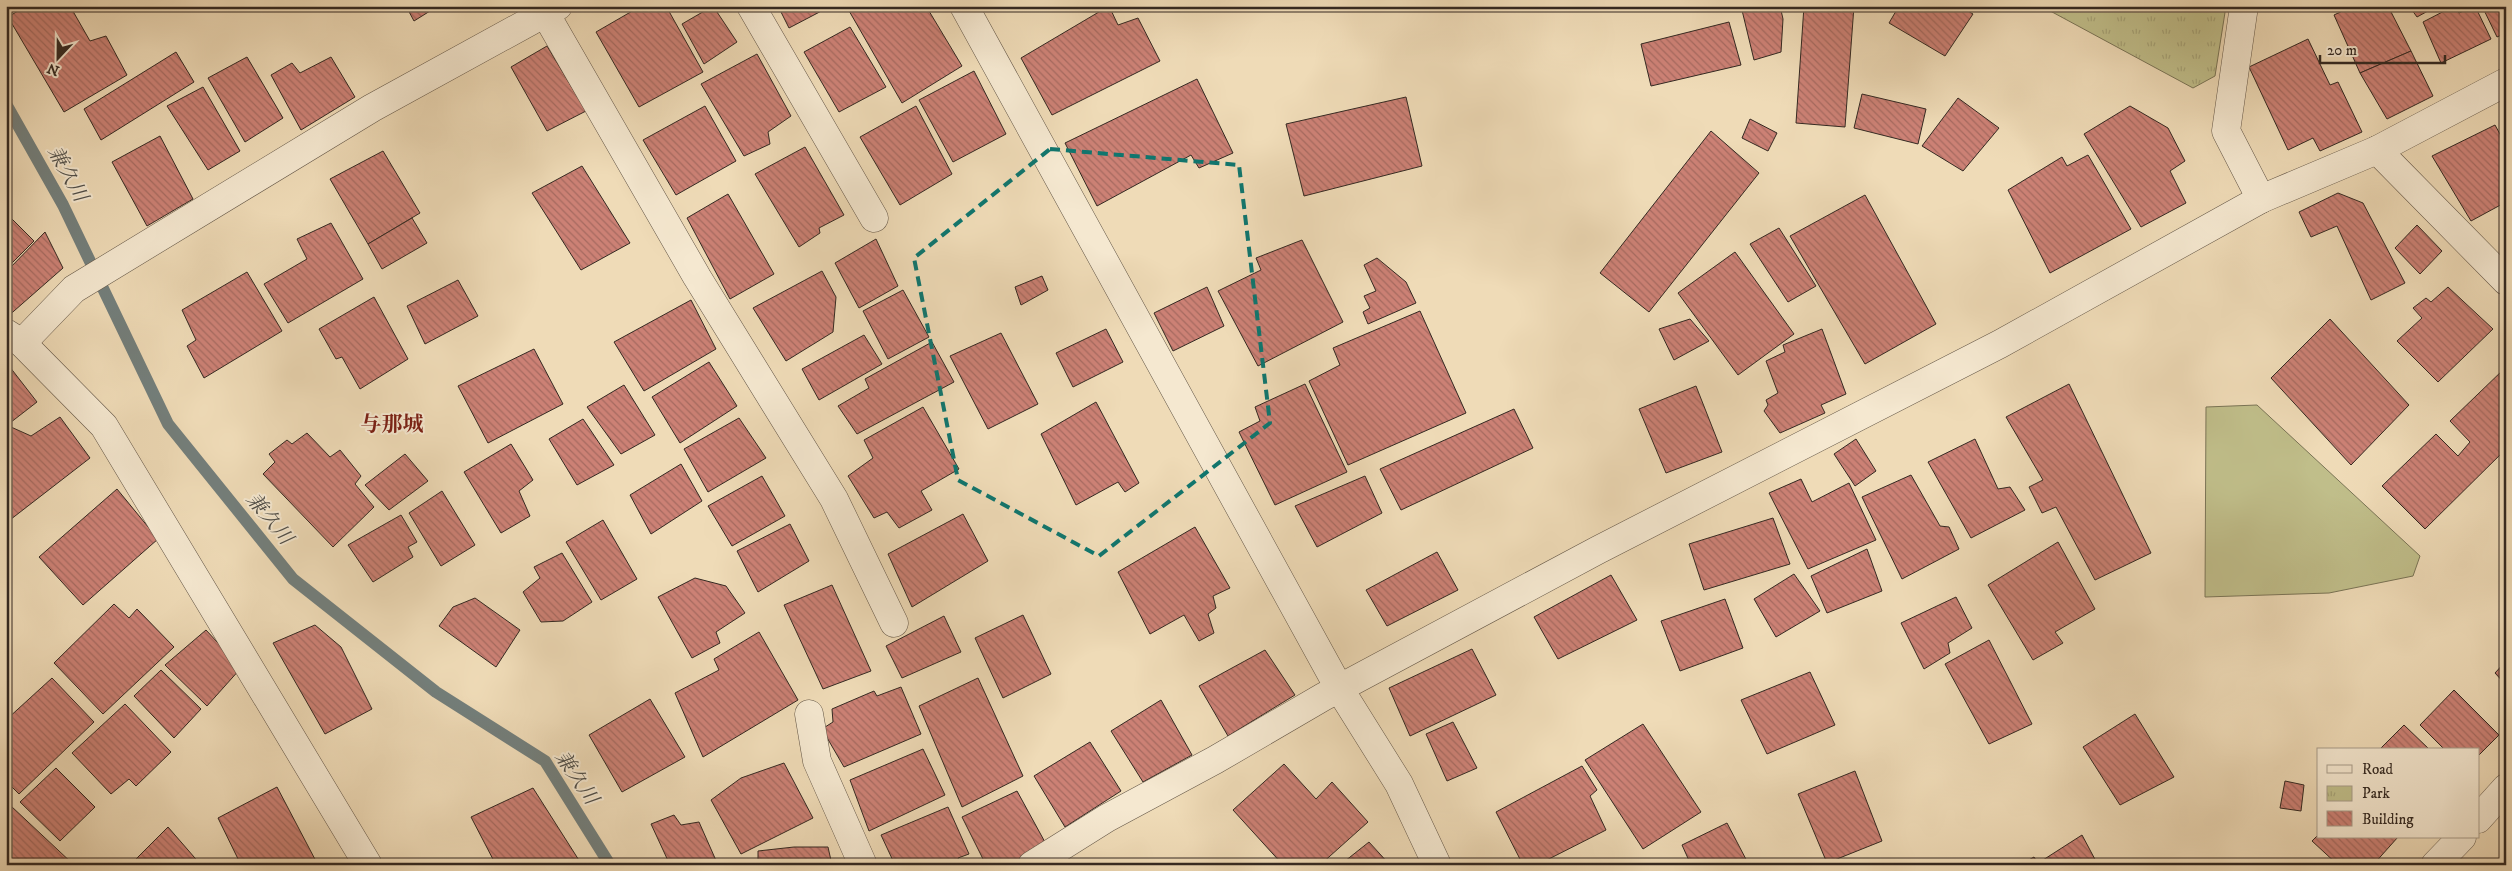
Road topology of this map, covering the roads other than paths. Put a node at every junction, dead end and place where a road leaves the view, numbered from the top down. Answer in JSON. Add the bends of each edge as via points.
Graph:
{"nodes":[{"id":1,"x":751,"y":6,"type":"edge"},
{"id":2,"x":964,"y":6,"type":"edge"},
{"id":3,"x":2244,"y":6,"type":"edge"},
{"id":4,"x":548,"y":9,"type":"edge"},
{"id":5,"x":2506,"y":82,"type":"edge"},
{"id":6,"x":2378,"y":150,"type":"junction"},
{"id":7,"x":2261,"y":199,"type":"junction"},
{"id":8,"x":874,"y":218,"type":"dead end"},
{"id":9,"x":2506,"y":282,"type":"edge"},
{"id":10,"x":14,"y":338,"type":"edge"},
{"id":11,"x":894,"y":623,"type":"dead end"},
{"id":12,"x":1339,"y":688,"type":"junction"},
{"id":13,"x":810,"y":714,"type":"dead end"},
{"id":14,"x":2506,"y":788,"type":"edge"},
{"id":15,"x":2480,"y":817,"type":"edge"},
{"id":16,"x":2461,"y":838,"type":"edge"},
{"id":17,"x":2443,"y":862,"type":"edge"},
{"id":18,"x":368,"y":865,"type":"edge"},
{"id":19,"x":863,"y":865,"type":"edge"},
{"id":20,"x":1032,"y":865,"type":"edge"},
{"id":21,"x":1437,"y":865,"type":"edge"}],
"edges":[{"from":1,"to":8,"type":"street"},
{"from":2,"to":12,"type":"street"},
{"from":3,"to":7,"type":"street","via":[[2226,131]]},
{"from":4,"to":10,"type":"street","via":[[372,108],[116,263],[74,289]]},
{"from":4,"to":11,"type":"street","via":[[697,276],[834,499]]},
{"from":5,"to":6,"type":"street"},
{"from":6,"to":7,"type":"street"},
{"from":6,"to":9,"type":"street"},
{"from":7,"to":12,"type":"street","via":[[2000,344],[1598,550]]},
{"from":10,"to":18,"type":"street","via":[[104,426]]},
{"from":12,"to":20,"type":"street","via":[[1107,818]]},
{"from":12,"to":21,"type":"street","via":[[1399,784]]},
{"from":13,"to":19,"type":"street","via":[[817,761]]},
{"from":14,"to":15,"type":"street"},
{"from":16,"to":17,"type":"street"}]}
